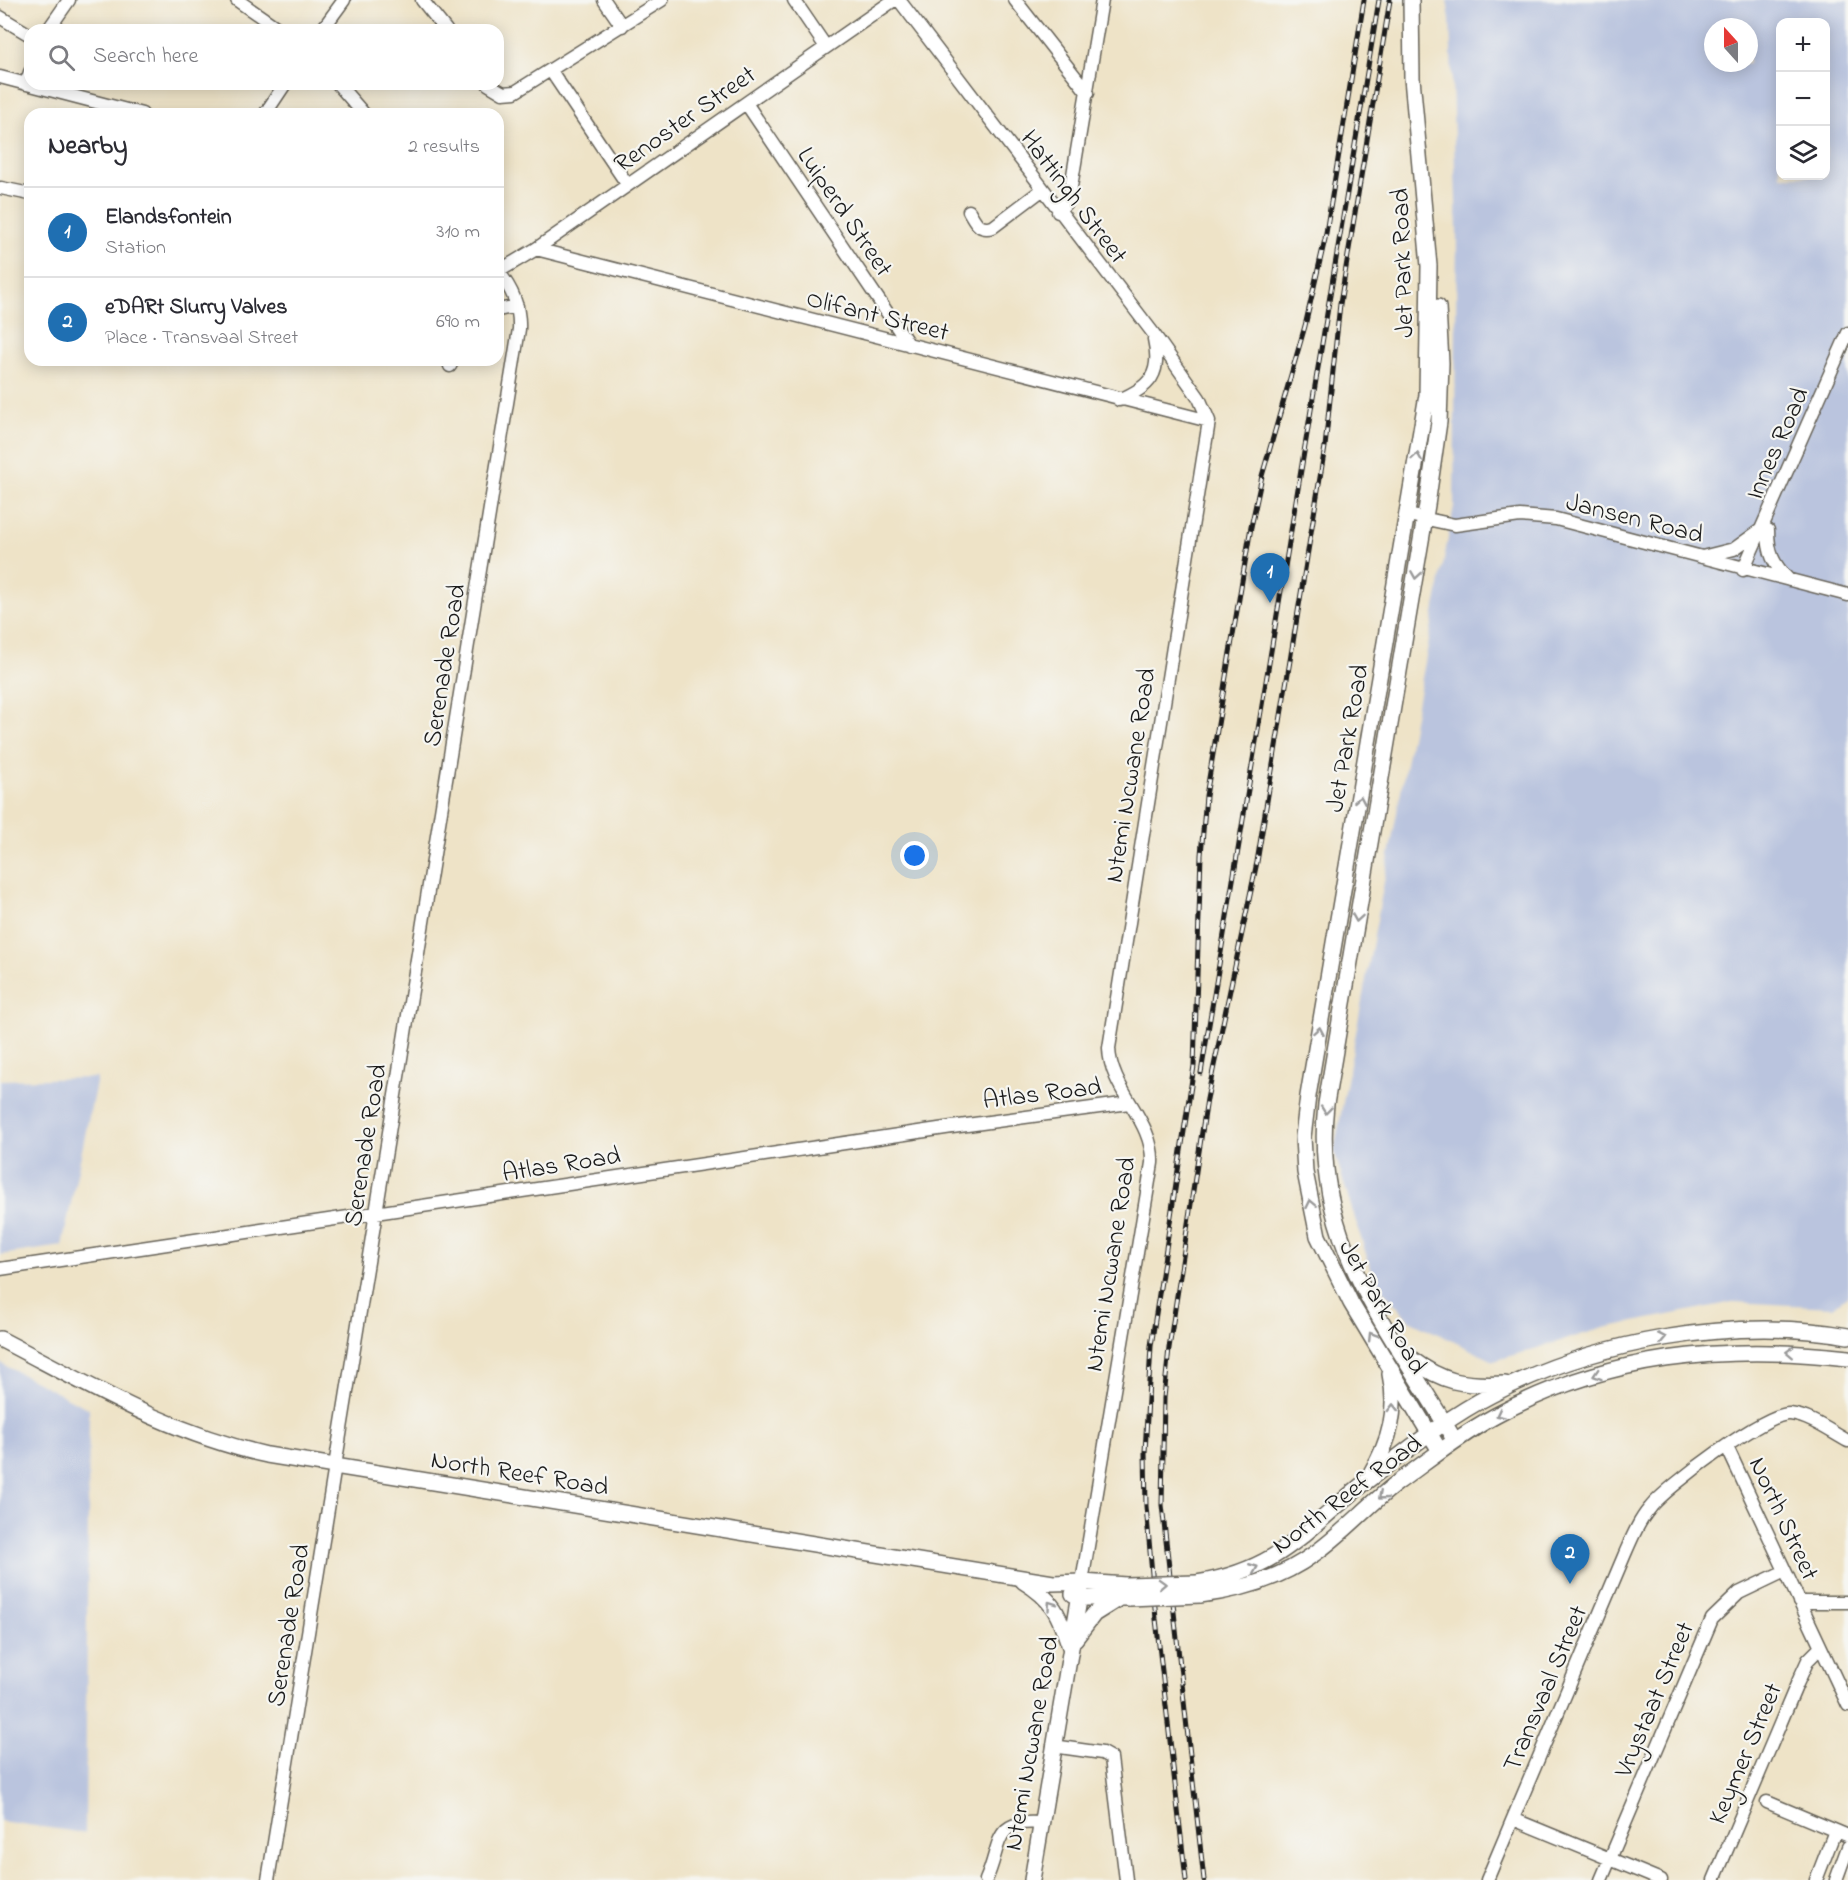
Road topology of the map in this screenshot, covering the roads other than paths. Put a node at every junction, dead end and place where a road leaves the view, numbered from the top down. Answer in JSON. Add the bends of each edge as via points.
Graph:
{"nodes":[{"id":1,"x":69,"y":0,"type":"edge"},
{"id":2,"x":237,"y":0,"type":"edge"},
{"id":3,"x":344,"y":0,"type":"edge"},
{"id":4,"x":422,"y":0,"type":"edge"},
{"id":5,"x":604,"y":0,"type":"edge"},
{"id":6,"x":662,"y":0,"type":"edge"},
{"id":7,"x":794,"y":0,"type":"edge"},
{"id":8,"x":894,"y":0,"type":"edge"},
{"id":9,"x":899,"y":0,"type":"edge"},
{"id":10,"x":1015,"y":0,"type":"edge"},
{"id":11,"x":1102,"y":0,"type":"edge"},
{"id":12,"x":1411,"y":0,"type":"edge"},
{"id":13,"x":1418,"y":0,"type":"edge"},
{"id":14,"x":0,"y":17,"type":"edge"},
{"id":15,"x":52,"y":24,"type":"edge"},
{"id":16,"x":271,"y":24,"type":"edge"},
{"id":17,"x":326,"y":24,"type":"edge"},
{"id":18,"x":441,"y":24,"type":"edge"},
{"id":19,"x":622,"y":26,"type":"junction"},
{"id":20,"x":24,"y":31,"type":"edge"},
{"id":21,"x":826,"y":47,"type":"junction"},
{"id":22,"x":551,"y":71,"type":"junction"},
{"id":23,"x":0,"y":77,"type":"edge"},
{"id":24,"x":24,"y":78,"type":"edge"},
{"id":25,"x":66,"y":90,"type":"edge"},
{"id":26,"x":281,"y":90,"type":"edge"},
{"id":27,"x":343,"y":90,"type":"edge"},
{"id":28,"x":495,"y":90,"type":"edge"},
{"id":29,"x":1088,"y":93,"type":"junction"},
{"id":30,"x":746,"y":103,"type":"junction"},
{"id":31,"x":123,"y":108,"type":"edge"},
{"id":32,"x":269,"y":108,"type":"edge"},
{"id":33,"x":359,"y":108,"type":"edge"},
{"id":34,"x":627,"y":184,"type":"junction"},
{"id":35,"x":1,"y":188,"type":"edge"},
{"id":36,"x":1042,"y":190,"type":"junction"},
{"id":37,"x":24,"y":193,"type":"edge"},
{"id":38,"x":969,"y":211,"type":"dead end"},
{"id":39,"x":1058,"y":212,"type":"junction"},
{"id":40,"x":536,"y":249,"type":"junction"},
{"id":41,"x":504,"y":268,"type":"edge"},
{"id":42,"x":504,"y":279,"type":"edge"},
{"id":43,"x":518,"y":306,"type":"junction"},
{"id":44,"x":504,"y":309,"type":"edge"},
{"id":45,"x":1153,"y":333,"type":"junction"},
{"id":46,"x":1848,"y":333,"type":"edge"},
{"id":47,"x":909,"y":345,"type":"junction"},
{"id":48,"x":1848,"y":351,"type":"edge"},
{"id":49,"x":1119,"y":400,"type":"junction"},
{"id":50,"x":1209,"y":421,"type":"junction"},
{"id":51,"x":1408,"y":515,"type":"junction"},
{"id":52,"x":1425,"y":517,"type":"junction"},
{"id":53,"x":1766,"y":529,"type":"junction"},
{"id":54,"x":1701,"y":557,"type":"junction"},
{"id":55,"x":1748,"y":571,"type":"junction"},
{"id":56,"x":1790,"y":581,"type":"junction"},
{"id":57,"x":1848,"y":596,"type":"edge"},
{"id":58,"x":1129,"y":1103,"type":"junction"},
{"id":59,"x":376,"y":1214,"type":"junction"},
{"id":60,"x":0,"y":1269,"type":"edge"},
{"id":61,"x":1848,"y":1336,"type":"edge"},
{"id":62,"x":0,"y":1339,"type":"edge"},
{"id":63,"x":1403,"y":1353,"type":"junction"},
{"id":64,"x":1848,"y":1358,"type":"edge"},
{"id":65,"x":1387,"y":1361,"type":"junction"},
{"id":66,"x":1513,"y":1384,"type":"junction"},
{"id":67,"x":1445,"y":1423,"type":"junction"},
{"id":68,"x":1430,"y":1433,"type":"junction"},
{"id":69,"x":1455,"y":1441,"type":"junction"},
{"id":70,"x":1848,"y":1441,"type":"edge"},
{"id":71,"x":1727,"y":1447,"type":"junction"},
{"id":72,"x":1440,"y":1451,"type":"junction"},
{"id":73,"x":336,"y":1467,"type":"junction"},
{"id":74,"x":1367,"y":1481,"type":"junction"},
{"id":75,"x":1785,"y":1570,"type":"junction"},
{"id":76,"x":1016,"y":1576,"type":"junction"},
{"id":77,"x":1082,"y":1581,"type":"junction"},
{"id":78,"x":1053,"y":1583,"type":"junction"},
{"id":79,"x":1199,"y":1589,"type":"junction"},
{"id":80,"x":1125,"y":1594,"type":"junction"},
{"id":81,"x":1080,"y":1598,"type":"junction"},
{"id":82,"x":1799,"y":1602,"type":"junction"},
{"id":83,"x":1848,"y":1602,"type":"edge"},
{"id":84,"x":1070,"y":1647,"type":"junction"},
{"id":85,"x":1820,"y":1648,"type":"junction"},
{"id":86,"x":1848,"y":1705,"type":"edge"},
{"id":87,"x":1053,"y":1746,"type":"junction"},
{"id":88,"x":1767,"y":1802,"type":"dead end"},
{"id":89,"x":1513,"y":1819,"type":"junction"},
{"id":90,"x":1040,"y":1823,"type":"junction"},
{"id":91,"x":1835,"y":1831,"type":"junction"},
{"id":92,"x":1848,"y":1836,"type":"edge"},
{"id":93,"x":1848,"y":1847,"type":"edge"},
{"id":94,"x":1610,"y":1858,"type":"junction"},
{"id":95,"x":1030,"y":1878,"type":"edge"},
{"id":96,"x":268,"y":1880,"type":"edge"},
{"id":97,"x":986,"y":1880,"type":"edge"},
{"id":98,"x":1126,"y":1880,"type":"edge"},
{"id":99,"x":1487,"y":1880,"type":"edge"},
{"id":100,"x":1601,"y":1880,"type":"edge"},
{"id":101,"x":1661,"y":1880,"type":"edge"},
{"id":102,"x":1714,"y":1880,"type":"edge"},
{"id":103,"x":1816,"y":1880,"type":"edge"},
{"id":104,"x":1836,"y":1880,"type":"edge"}],
"edges":[{"from":1,"to":15,"type":"street"},
{"from":2,"to":16,"type":"street"},
{"from":3,"to":17,"type":"street"},
{"from":4,"to":18,"type":"street"},
{"from":5,"to":19,"type":"street"},
{"from":6,"to":19,"type":"street"},
{"from":7,"to":21,"type":"street"},
{"from":8,"to":21,"type":"street","name":"Renoster Street"},
{"from":9,"to":36,"type":"street","name":"Hattingh Street"},
{"from":10,"to":29,"type":"street"},
{"from":11,"to":29,"type":"street"},
{"from":51,"to":12,"type":"main road","name":"Jet Park Road","one_way":true,"via":[[1429,370],[1429,266],[1412,78]]},
{"from":13,"to":52,"type":"main road","name":"Jet Park Road","via":[[1418,61],[1441,351],[1438,422]]},
{"from":14,"to":20,"type":"street"},
{"from":19,"to":22,"type":"street"},
{"from":21,"to":30,"type":"street","name":"Renoster Street"},
{"from":22,"to":28,"type":"street","via":[[509,93]]},
{"from":22,"to":34,"type":"street"},
{"from":23,"to":24,"type":"street"},
{"from":25,"to":31,"type":"street"},
{"from":26,"to":32,"type":"street"},
{"from":27,"to":33,"type":"street"},
{"from":29,"to":39,"type":"street","via":[[1069,200]]},
{"from":30,"to":34,"type":"street","name":"Renoster Street"},
{"from":30,"to":47,"type":"street","name":"Luiperd Street"},
{"from":34,"to":40,"type":"street","name":"Renoster Street"},
{"from":35,"to":37,"type":"street"},
{"from":36,"to":38,"type":"street","via":[[987,229],[979,227]]},
{"from":36,"to":39,"type":"street","name":"Hattingh Street"},
{"from":39,"to":45,"type":"street","name":"Hattingh Street"},
{"from":40,"to":41,"type":"street","name":"Renoster Street"},
{"from":40,"to":47,"type":"street","name":"Olifant Street"},
{"from":42,"to":43,"type":"street"},
{"from":43,"to":44,"type":"street"},
{"from":43,"to":59,"type":"street","name":"Serenade Road","via":[[519,329]]},
{"from":45,"to":49,"type":"street","via":[[1157,359],[1151,378],[1140,391]]},
{"from":45,"to":50,"type":"street","name":"Hattingh Street","via":[[1199,398]]},
{"from":46,"to":53,"type":"street","name":"Innes Road"},
{"from":47,"to":49,"type":"street","name":"Olifant Street"},
{"from":48,"to":53,"type":"street","name":"Innes Road"},
{"from":49,"to":50,"type":"street","name":"Olifant Street"},
{"from":50,"to":58,"type":"street","name":"Ntemi Ncwane Road","via":[[1109,1048],[1114,1076]]},
{"from":51,"to":52,"type":"street","name":"Jansen Road"},
{"from":65,"to":51,"type":"main road","name":"Jet Park Road","one_way":true,"via":[[1332,1269],[1318,1236],[1305,1172],[1303,1137]]},
{"from":52,"to":54,"type":"street","name":"Jansen Road","via":[[1464,526],[1508,518],[1544,518]]},
{"from":52,"to":63,"type":"main road","name":"Jet Park Road","one_way":true,"via":[[1324,1127],[1327,1180],[1341,1242],[1352,1269]]},
{"from":53,"to":54,"type":"street","via":[[1739,547]]},
{"from":53,"to":55,"type":"street","name":"Innes Road"},
{"from":53,"to":56,"type":"street","via":[[1769,555]]},
{"from":54,"to":55,"type":"street","name":"Jansen Road"},
{"from":55,"to":56,"type":"street","name":"Jansen Road"},
{"from":56,"to":57,"type":"street","name":"Jansen Road"},
{"from":58,"to":59,"type":"street","name":"Atlas Road"},
{"from":58,"to":77,"type":"street","name":"Ntemi Ncwane Road","via":[[1148,1137],[1152,1163]]},
{"from":59,"to":60,"type":"street","name":"Atlas Road"},
{"from":59,"to":73,"type":"street","name":"Serenade Road"},
{"from":66,"to":61,"type":"main road","one_way":true,"via":[[1585,1358],[1678,1335],[1761,1329]]},
{"from":62,"to":73,"type":"main road","name":"North Reef Road","via":[[190,1434],[259,1454]]},
{"from":63,"to":66,"type":"main road","via":[[1433,1374],[1455,1383]]},
{"from":63,"to":67,"type":"main road","name":"Jet Park Road"},
{"from":64,"to":69,"type":"main road","one_way":true,"via":[[1729,1351],[1664,1358],[1602,1373],[1542,1394]]},
{"from":65,"to":68,"type":"main road","name":"Jet Park Road"},
{"from":74,"to":65,"type":"main road","one_way":true,"via":[[1392,1426],[1394,1403]]},
{"from":66,"to":67,"type":"main road"},
{"from":67,"to":68,"type":"main road","name":"North Reef Road"},
{"from":67,"to":69,"type":"main road","name":"Jet Park Road"},
{"from":68,"to":72,"type":"main road","name":"Jet Park Road"},
{"from":68,"to":74,"type":"main road","name":"North Reef Road"},
{"from":69,"to":72,"type":"main road","name":"North Reef Road"},
{"from":70,"to":71,"type":"street","name":"Transvaal Street","via":[[1809,1420],[1788,1414],[1768,1420]]},
{"from":71,"to":75,"type":"street","name":"North Street"},
{"from":71,"to":89,"type":"street","name":"Transvaal Street","via":[[1661,1495],[1641,1521]]},
{"from":72,"to":79,"type":"main road","name":"North Reef Road","one_way":true,"via":[[1315,1554],[1287,1571],[1242,1588]]},
{"from":73,"to":76,"type":"main road","name":"North Reef Road"},
{"from":73,"to":96,"type":"street","name":"Serenade Road"},
{"from":79,"to":74,"type":"main road","name":"North Reef Road","one_way":true,"via":[[1265,1563],[1290,1547]]},
{"from":75,"to":82,"type":"street","name":"North Street"},
{"from":75,"to":94,"type":"street","name":"Vrystaat Street","via":[[1739,1593],[1712,1619]]},
{"from":76,"to":78,"type":"main road","name":"North Reef Road"},
{"from":84,"to":76,"type":"main road","one_way":true,"via":[[1051,1602]]},
{"from":77,"to":78,"type":"main road","name":"North Reef Road"},
{"from":77,"to":80,"type":"main road","name":"North Reef Road"},
{"from":77,"to":81,"type":"main road","name":"Ntemi Ncwane Road"},
{"from":78,"to":81,"type":"main road","name":"North Reef Road"},
{"from":79,"to":80,"type":"main road","name":"North Reef Road","bridge":true},
{"from":80,"to":81,"type":"main road","name":"North Reef Road"},
{"from":80,"to":84,"type":"main road","via":[[1094,1614]]},
{"from":81,"to":84,"type":"main road","name":"Ntemi Ncwane Road"},
{"from":82,"to":83,"type":"street"},
{"from":82,"to":85,"type":"street","name":"North Street"},
{"from":84,"to":87,"type":"main road","name":"Ntemi Ncwane Road"},
{"from":85,"to":86,"type":"street","name":"North Street"},
{"from":85,"to":102,"type":"street","name":"Keymer Street","via":[[1797,1684]]},
{"from":87,"to":90,"type":"main road","name":"Ntemi Ncwane Road"},
{"from":87,"to":98,"type":"street","via":[[1102,1753],[1111,1758]]},
{"from":88,"to":91,"type":"street"},
{"from":89,"to":94,"type":"street"},
{"from":89,"to":99,"type":"street","name":"Transvaal Street"},
{"from":90,"to":95,"type":"main road","name":"Ntemi Ncwane Road"},
{"from":90,"to":97,"type":"street","via":[[1017,1822],[1005,1829]]},
{"from":91,"to":92,"type":"street"},
{"from":91,"to":103,"type":"street"},
{"from":93,"to":104,"type":"street"},
{"from":94,"to":100,"type":"street","name":"Vrystaat Street"},
{"from":94,"to":101,"type":"street"}]}
